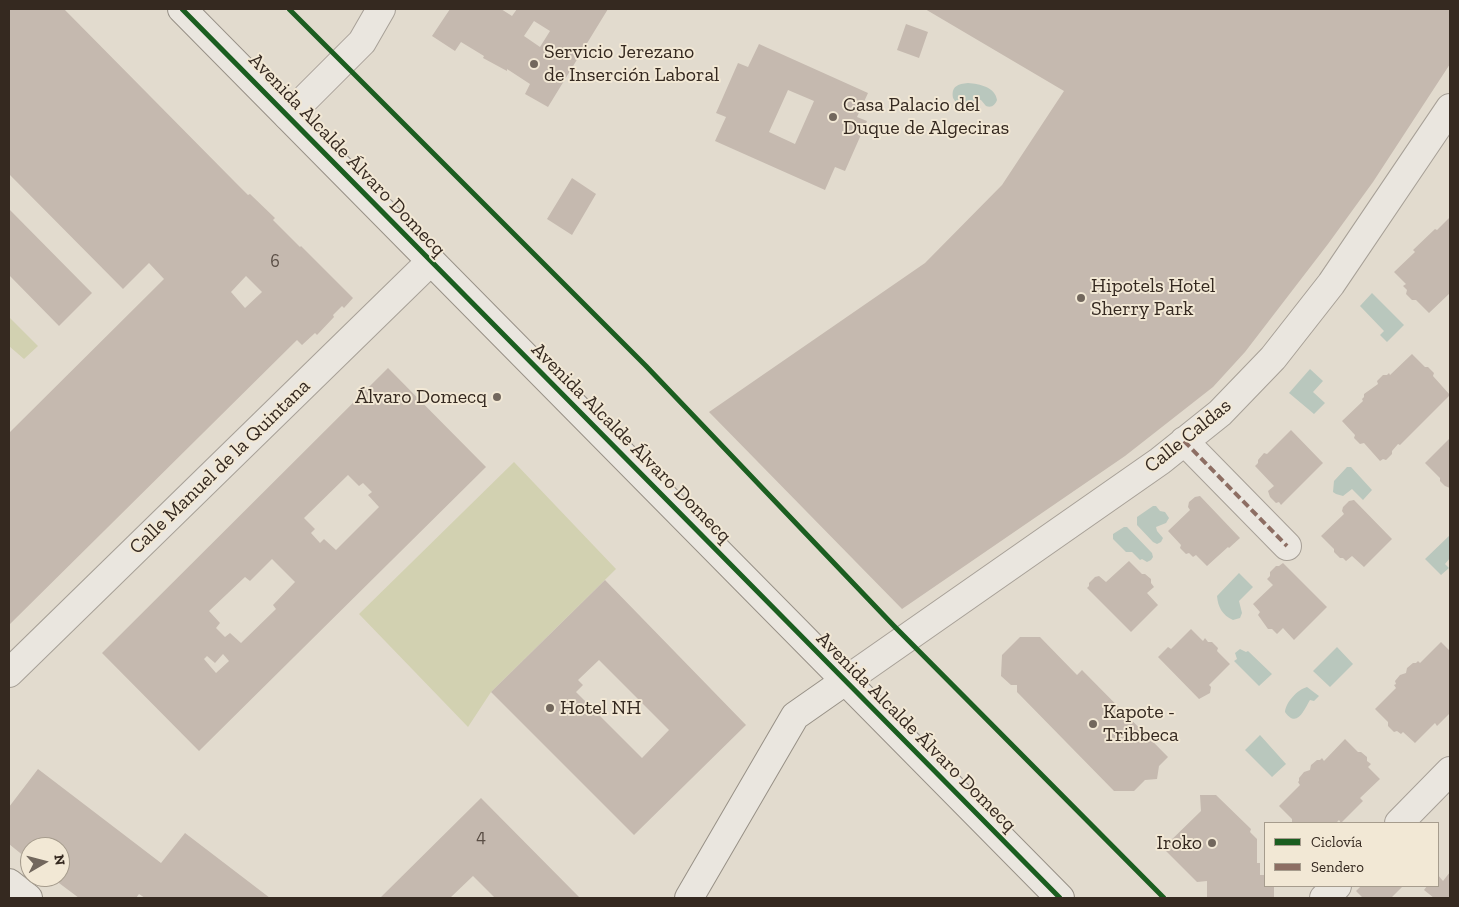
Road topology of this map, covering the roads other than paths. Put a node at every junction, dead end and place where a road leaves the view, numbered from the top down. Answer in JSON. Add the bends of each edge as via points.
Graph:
{"nodes":[{"id":1,"x":182,"y":9,"type":"edge"},
{"id":2,"x":381,"y":9,"type":"edge"},
{"id":3,"x":1450,"y":108,"type":"edge"},
{"id":4,"x":288,"y":116,"type":"junction"},
{"id":5,"x":431,"y":261,"type":"junction"},
{"id":6,"x":1184,"y":441,"type":"junction"},
{"id":7,"x":1287,"y":546,"type":"dead end"},
{"id":8,"x":9,"y":673,"type":"edge"},
{"id":9,"x":845,"y":681,"type":"junction"},
{"id":10,"x":1450,"y":771,"type":"edge"},
{"id":11,"x":1399,"y":822,"type":"edge"},
{"id":12,"x":9,"y":883,"type":"edge"},
{"id":13,"x":1336,"y":887,"type":"edge"},
{"id":14,"x":28,"y":898,"type":"edge"},
{"id":15,"x":688,"y":898,"type":"edge"},
{"id":16,"x":1060,"y":898,"type":"edge"},
{"id":17,"x":1324,"y":898,"type":"edge"}],
"edges":[{"from":1,"to":4,"type":"street","name":"Avenida Alcalde Álvaro Domecq"},
{"from":2,"to":4,"type":"street","via":[[362,42]]},
{"from":3,"to":6,"type":"street","name":"Calle Caldas","via":[[1314,306],[1233,399]]},
{"from":4,"to":5,"type":"street","name":"Avenida Alcalde Álvaro Domecq"},
{"from":5,"to":8,"type":"street","name":"Calle Manuel de la Quintana"},
{"from":5,"to":9,"type":"street","name":"Avenida Alcalde Álvaro Domecq"},
{"from":6,"to":7,"type":"street"},
{"from":6,"to":9,"type":"street","name":"Calle Caldas"},
{"from":9,"to":15,"type":"street","name":"Calle Caldas","via":[[795,716]]},
{"from":9,"to":16,"type":"street","name":"Avenida Alcalde Álvaro Domecq"},
{"from":10,"to":11,"type":"street"},
{"from":12,"to":14,"type":"street"},
{"from":13,"to":17,"type":"street"}]}
